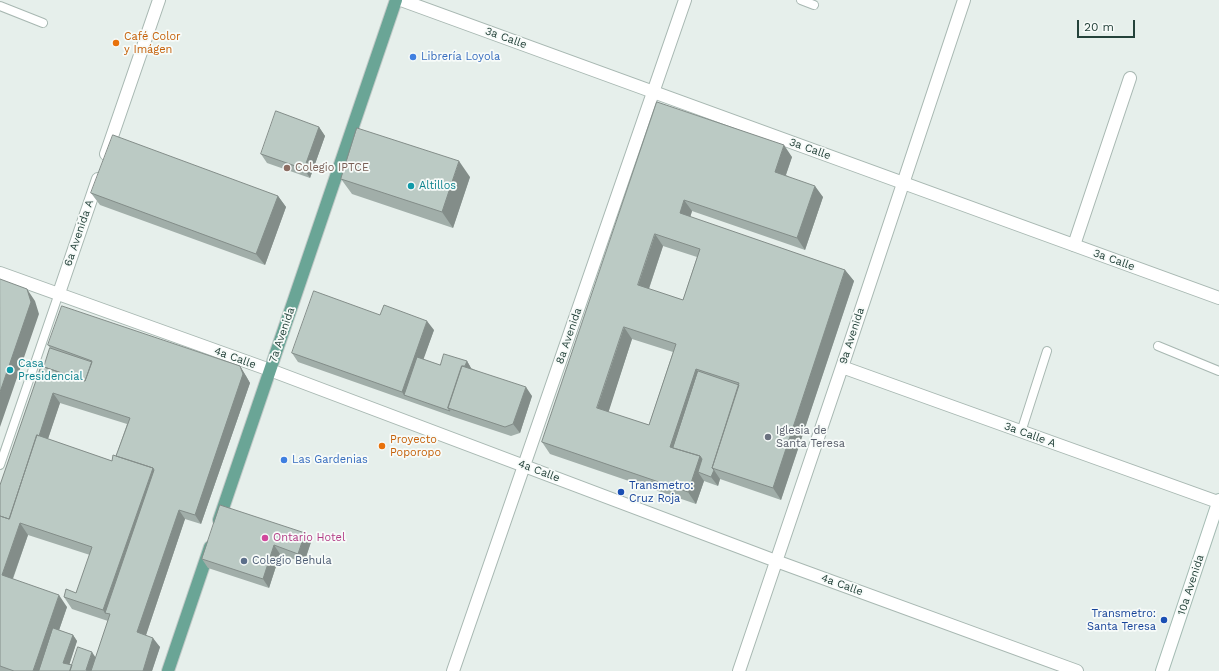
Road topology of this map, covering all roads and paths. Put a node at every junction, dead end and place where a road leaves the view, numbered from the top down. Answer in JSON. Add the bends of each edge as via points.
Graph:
{"nodes":[{"id":1,"x":159,"y":0,"type":"edge"},
{"id":2,"x":396,"y":0,"type":"edge"},
{"id":3,"x":401,"y":0,"type":"edge"},
{"id":4,"x":685,"y":0,"type":"edge"},
{"id":5,"x":801,"y":0,"type":"edge"},
{"id":6,"x":964,"y":0,"type":"edge"},
{"id":7,"x":814,"y":5,"type":"dead end"},
{"id":8,"x":0,"y":6,"type":"edge"},
{"id":9,"x":43,"y":23,"type":"dead end"},
{"id":10,"x":1130,"y":78,"type":"dead end"},
{"id":11,"x":653,"y":92,"type":"junction"},
{"id":12,"x":903,"y":183,"type":"junction"},
{"id":13,"x":1074,"y":245,"type":"junction"},
{"id":14,"x":0,"y":273,"type":"edge"},
{"id":15,"x":59,"y":293,"type":"junction"},
{"id":16,"x":1219,"y":298,"type":"edge"},
{"id":17,"x":1158,"y":346,"type":"dead end"},
{"id":18,"x":1048,"y":351,"type":"dead end"},
{"id":19,"x":842,"y":367,"type":"junction"},
{"id":20,"x":270,"y":370,"type":"junction"},
{"id":21,"x":1219,"y":371,"type":"edge"},
{"id":22,"x":1021,"y":432,"type":"junction"},
{"id":23,"x":0,"y":465,"type":"edge"},
{"id":24,"x":525,"y":466,"type":"junction"},
{"id":25,"x":1219,"y":501,"type":"edge"},
{"id":26,"x":776,"y":561,"type":"junction"},
{"id":27,"x":168,"y":671,"type":"edge"},
{"id":28,"x":453,"y":671,"type":"edge"},
{"id":29,"x":739,"y":671,"type":"edge"},
{"id":30,"x":1077,"y":671,"type":"edge"},
{"id":31,"x":1162,"y":671,"type":"edge"}],
"edges":[{"from":1,"to":15,"type":"street","name":"6a Avenida A"},
{"from":2,"to":20,"type":"main road","name":"7a Avenida"},
{"from":3,"to":11,"type":"street","name":"3a Calle"},
{"from":4,"to":11,"type":"street","name":"8a Avenida"},
{"from":5,"to":7,"type":"lane"},
{"from":6,"to":12,"type":"street","name":"9a Avenida"},
{"from":8,"to":9,"type":"lane"},
{"from":10,"to":13,"type":"street"},
{"from":11,"to":12,"type":"street","name":"3a Calle"},
{"from":11,"to":24,"type":"street","name":"8a Avenida"},
{"from":12,"to":13,"type":"street","name":"3a Calle"},
{"from":12,"to":19,"type":"street","name":"9a Avenida"},
{"from":13,"to":16,"type":"street","name":"3a Calle"},
{"from":14,"to":15,"type":"street","name":"4a Calle"},
{"from":15,"to":20,"type":"street","name":"4a Calle"},
{"from":15,"to":23,"type":"lane","name":"6a Avenida A"},
{"from":17,"to":21,"type":"lane"},
{"from":18,"to":22,"type":"lane"},
{"from":19,"to":22,"type":"street","name":"3a Calle A"},
{"from":19,"to":26,"type":"street","name":"9a Avenida"},
{"from":20,"to":24,"type":"street","name":"4a Calle"},
{"from":20,"to":27,"type":"main road","name":"7a Avenida"},
{"from":22,"to":25,"type":"street","name":"3a Calle A"},
{"from":24,"to":26,"type":"street","name":"4a Calle"},
{"from":24,"to":28,"type":"street","name":"8a Avenida"},
{"from":25,"to":31,"type":"street","name":"10a Avenida"},
{"from":26,"to":29,"type":"street","name":"9a Avenida"},
{"from":26,"to":30,"type":"street","name":"4a Calle"}]}
